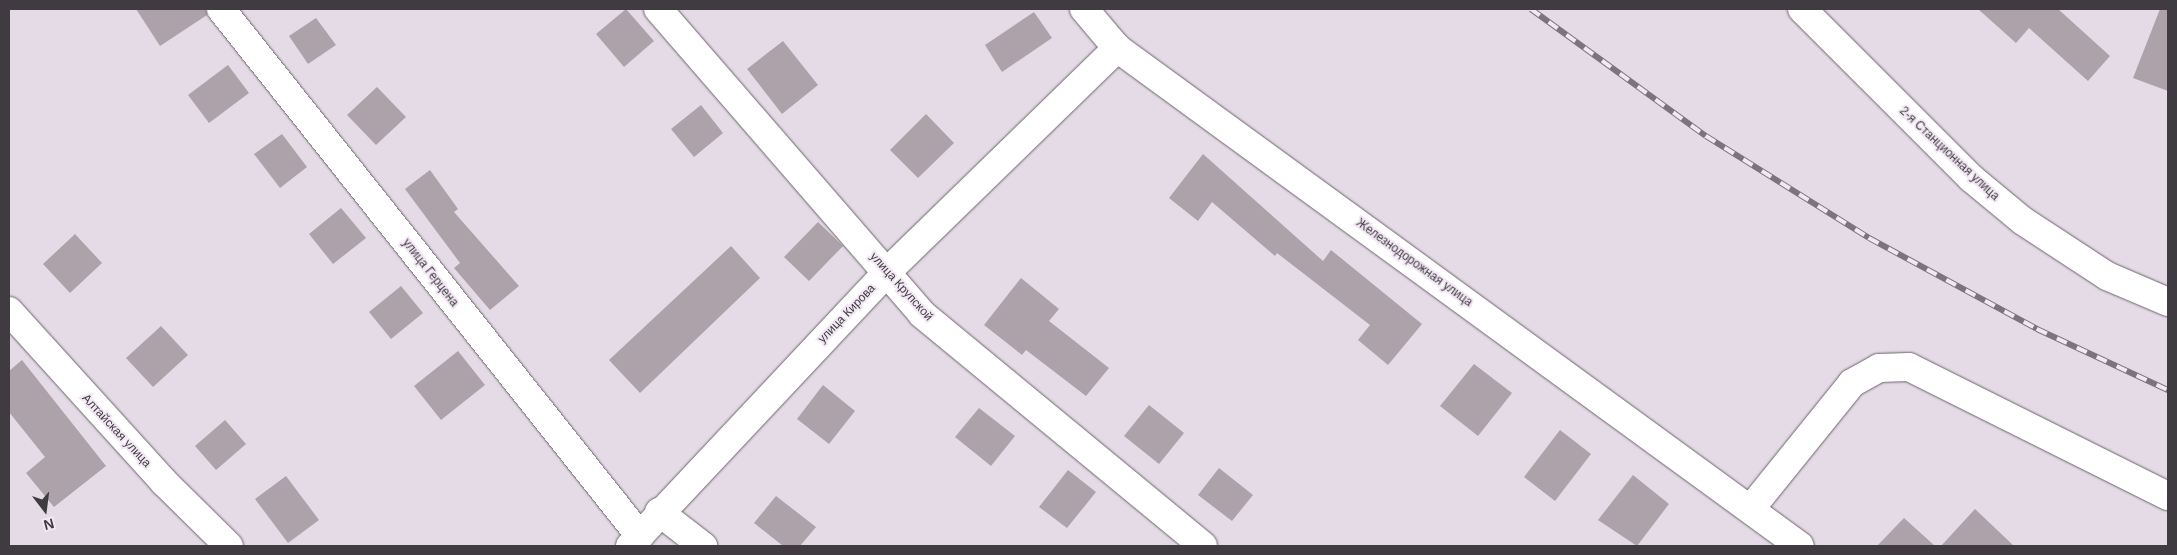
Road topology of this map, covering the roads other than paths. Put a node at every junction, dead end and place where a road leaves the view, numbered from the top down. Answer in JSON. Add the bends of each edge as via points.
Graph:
{"nodes":[{"id":1,"x":221,"y":9,"type":"edge"},
{"id":2,"x":658,"y":9,"type":"edge"},
{"id":3,"x":1084,"y":9,"type":"edge"},
{"id":4,"x":1802,"y":9,"type":"edge"},
{"id":5,"x":1117,"y":48,"type":"junction"},
{"id":6,"x":888,"y":271,"type":"junction"},
{"id":7,"x":2168,"y":302,"type":"edge"},
{"id":8,"x":9,"y":311,"type":"edge"},
{"id":9,"x":2168,"y":496,"type":"edge"},
{"id":10,"x":1752,"y":507,"type":"junction"},
{"id":11,"x":659,"y":512,"type":"junction"},
{"id":12,"x":635,"y":541,"type":"edge"},
{"id":13,"x":229,"y":546,"type":"edge"},
{"id":14,"x":703,"y":546,"type":"edge"},
{"id":15,"x":1203,"y":546,"type":"edge"},
{"id":16,"x":1800,"y":546,"type":"edge"}],
"edges":[{"from":1,"to":12,"type":"street","name":"улица Герцена"},
{"from":2,"to":6,"type":"street","name":"улица Крупской"},
{"from":3,"to":5,"type":"street","name":"Железнодорожная улица"},
{"from":4,"to":7,"type":"street","name":"2-я Станционная улица","via":[[1970,178],[2023,221],[2107,276]]},
{"from":5,"to":6,"type":"street","name":"улица Кирова"},
{"from":5,"to":10,"type":"street","name":"Железнодорожная улица"},
{"from":6,"to":11,"type":"street","name":"улица Кирова"},
{"from":6,"to":15,"type":"street","name":"улица Крупской","via":[[922,314]]},
{"from":8,"to":13,"type":"street","name":"Алтайская улица","via":[[151,468]]},
{"from":9,"to":10,"type":"street","via":[[1909,368],[1879,368],[1852,383]]},
{"from":10,"to":16,"type":"street","name":"Железнодорожная улица"},
{"from":11,"to":12,"type":"street","name":"улица Кирова"},
{"from":11,"to":14,"type":"street"}]}
